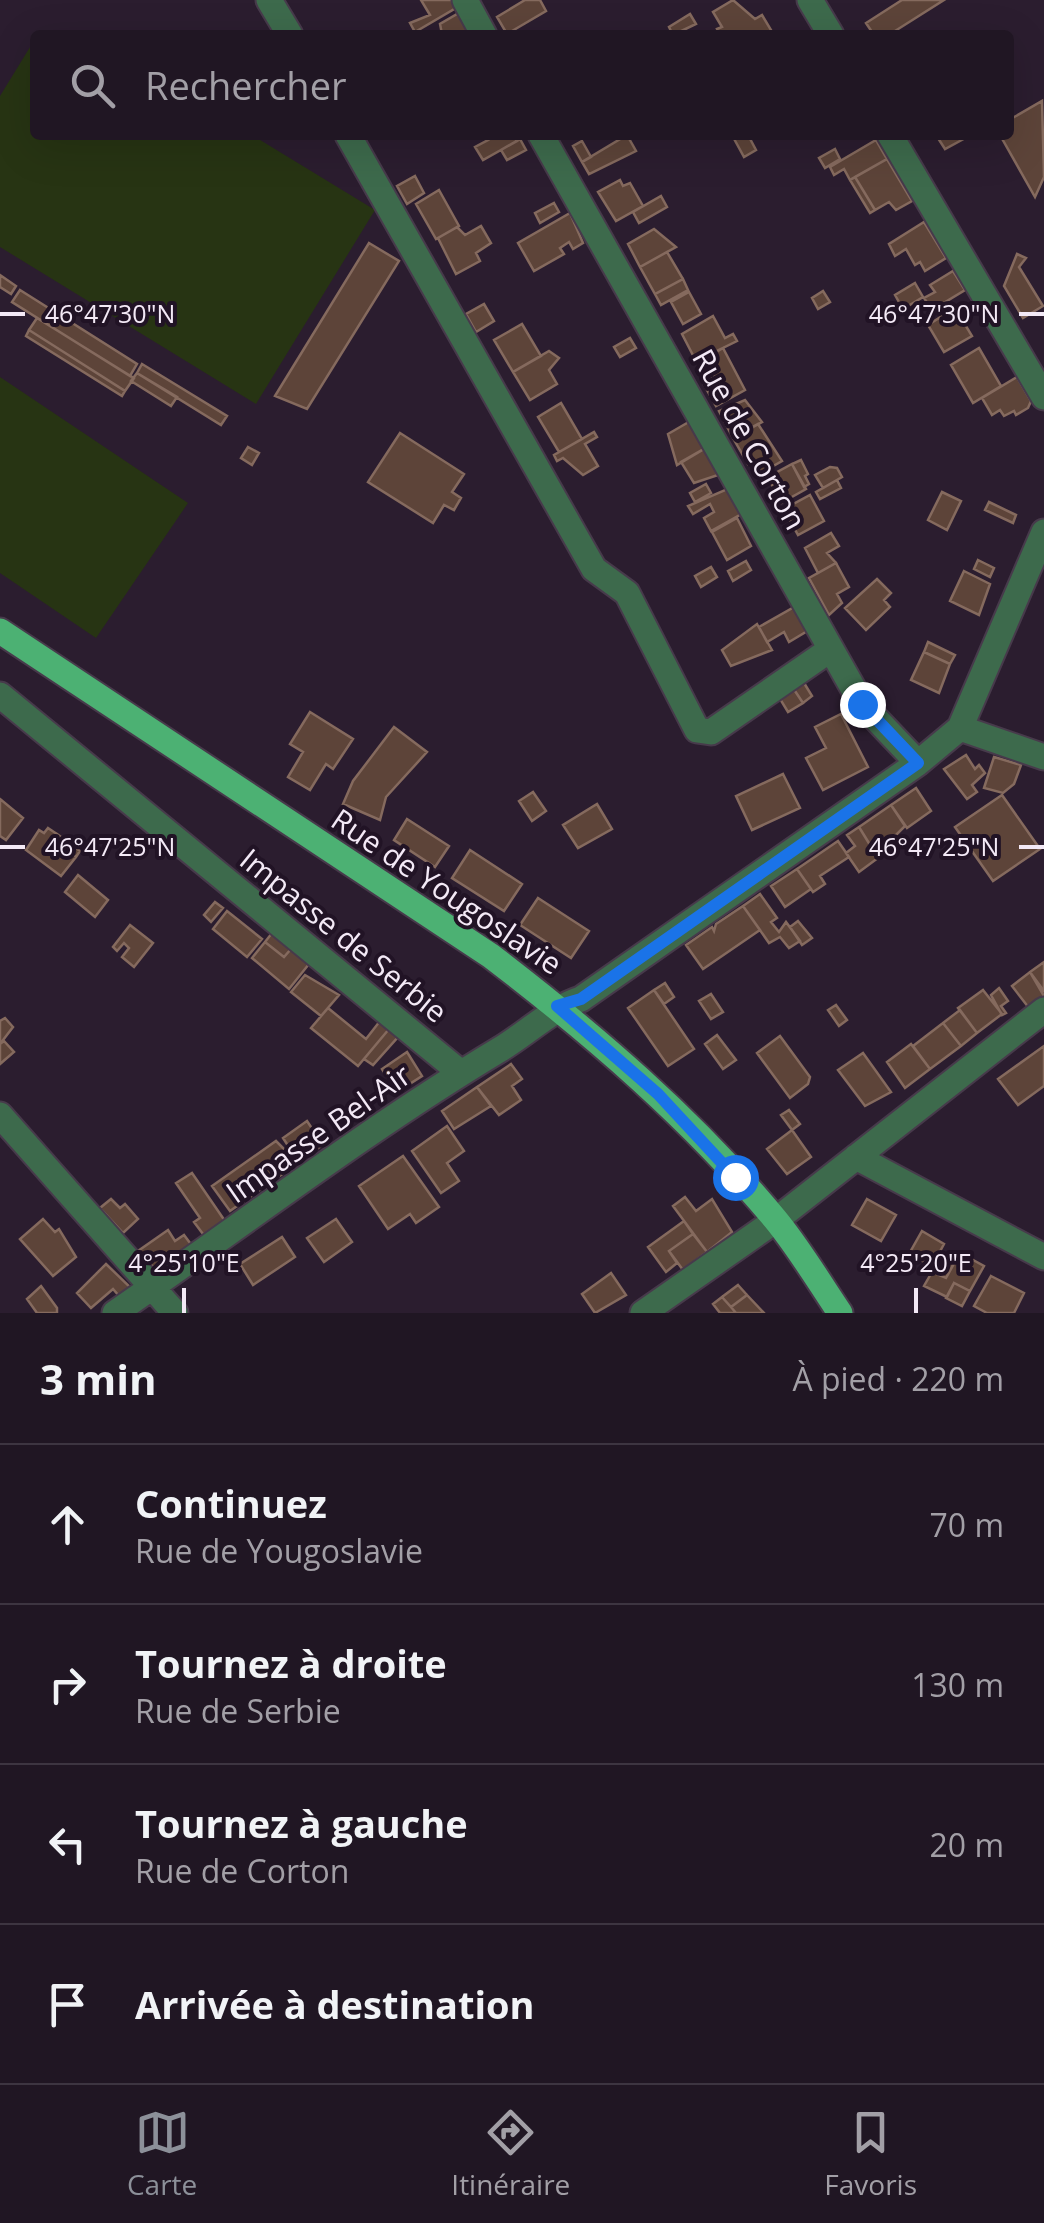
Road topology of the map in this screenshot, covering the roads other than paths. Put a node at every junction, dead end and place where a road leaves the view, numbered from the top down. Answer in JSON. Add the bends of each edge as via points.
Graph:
{"nodes":[{"id":1,"x":269,"y":0,"type":"edge"},
{"id":2,"x":465,"y":0,"type":"edge"},
{"id":3,"x":810,"y":0,"type":"edge"},
{"id":4,"x":287,"y":30,"type":"edge"},
{"id":5,"x":481,"y":30,"type":"edge"},
{"id":6,"x":828,"y":30,"type":"edge"},
{"id":7,"x":351,"y":140,"type":"edge"},
{"id":8,"x":544,"y":140,"type":"edge"},
{"id":9,"x":893,"y":140,"type":"edge"},
{"id":10,"x":1044,"y":397,"type":"edge"},
{"id":11,"x":1044,"y":532,"type":"edge"},
{"id":12,"x":0,"y":630,"type":"edge"},
{"id":13,"x":831,"y":649,"type":"junction"},
{"id":14,"x":0,"y":694,"type":"edge"},
{"id":15,"x":960,"y":728,"type":"junction"},
{"id":16,"x":1044,"y":757,"type":"edge"},
{"id":17,"x":918,"y":763,"type":"junction"},
{"id":18,"x":557,"y":1006,"type":"junction"},
{"id":19,"x":1044,"y":1010,"type":"edge"},
{"id":20,"x":461,"y":1073,"type":"junction"},
{"id":21,"x":0,"y":1115,"type":"edge"},
{"id":22,"x":856,"y":1157,"type":"junction"},
{"id":23,"x":776,"y":1220,"type":"junction"},
{"id":24,"x":1044,"y":1257,"type":"edge"},
{"id":25,"x":152,"y":1287,"type":"junction"},
{"id":26,"x":115,"y":1313,"type":"edge"},
{"id":27,"x":175,"y":1313,"type":"edge"},
{"id":28,"x":643,"y":1313,"type":"edge"},
{"id":29,"x":840,"y":1313,"type":"edge"}],
"edges":[{"from":1,"to":4,"type":"street"},
{"from":2,"to":5,"type":"street"},
{"from":3,"to":6,"type":"street"},
{"from":7,"to":13,"type":"street","via":[[594,569],[627,593],[697,730],[711,732]]},
{"from":8,"to":13,"type":"street","name":"Rue de Corton"},
{"from":9,"to":10,"type":"street"},
{"from":11,"to":15,"type":"street"},
{"from":12,"to":18,"type":"main road","name":"Rue de Yougoslavie"},
{"from":13,"to":17,"type":"street","name":"Rue de Corton","via":[[862,704]]},
{"from":14,"to":20,"type":"street","name":"Impasse de Serbie"},
{"from":15,"to":16,"type":"street"},
{"from":15,"to":17,"type":"street","name":"Impasse Bel-Air"},
{"from":17,"to":18,"type":"street","name":"Impasse Bel-Air","via":[[581,999]]},
{"from":18,"to":20,"type":"street","name":"Impasse Bel-Air","via":[[548,1020]]},
{"from":18,"to":23,"type":"main road","name":"Rue de Yougoslavie","via":[[658,1094]]},
{"from":19,"to":22,"type":"street"},
{"from":20,"to":25,"type":"street","name":"Impasse Bel-Air"},
{"from":21,"to":25,"type":"street"},
{"from":22,"to":23,"type":"street"},
{"from":22,"to":24,"type":"street"},
{"from":23,"to":28,"type":"street"},
{"from":23,"to":29,"type":"main road","name":"Rue de Yougoslavie"},
{"from":25,"to":26,"type":"street","name":"Impasse Bel-Air"},
{"from":25,"to":27,"type":"street"}]}
